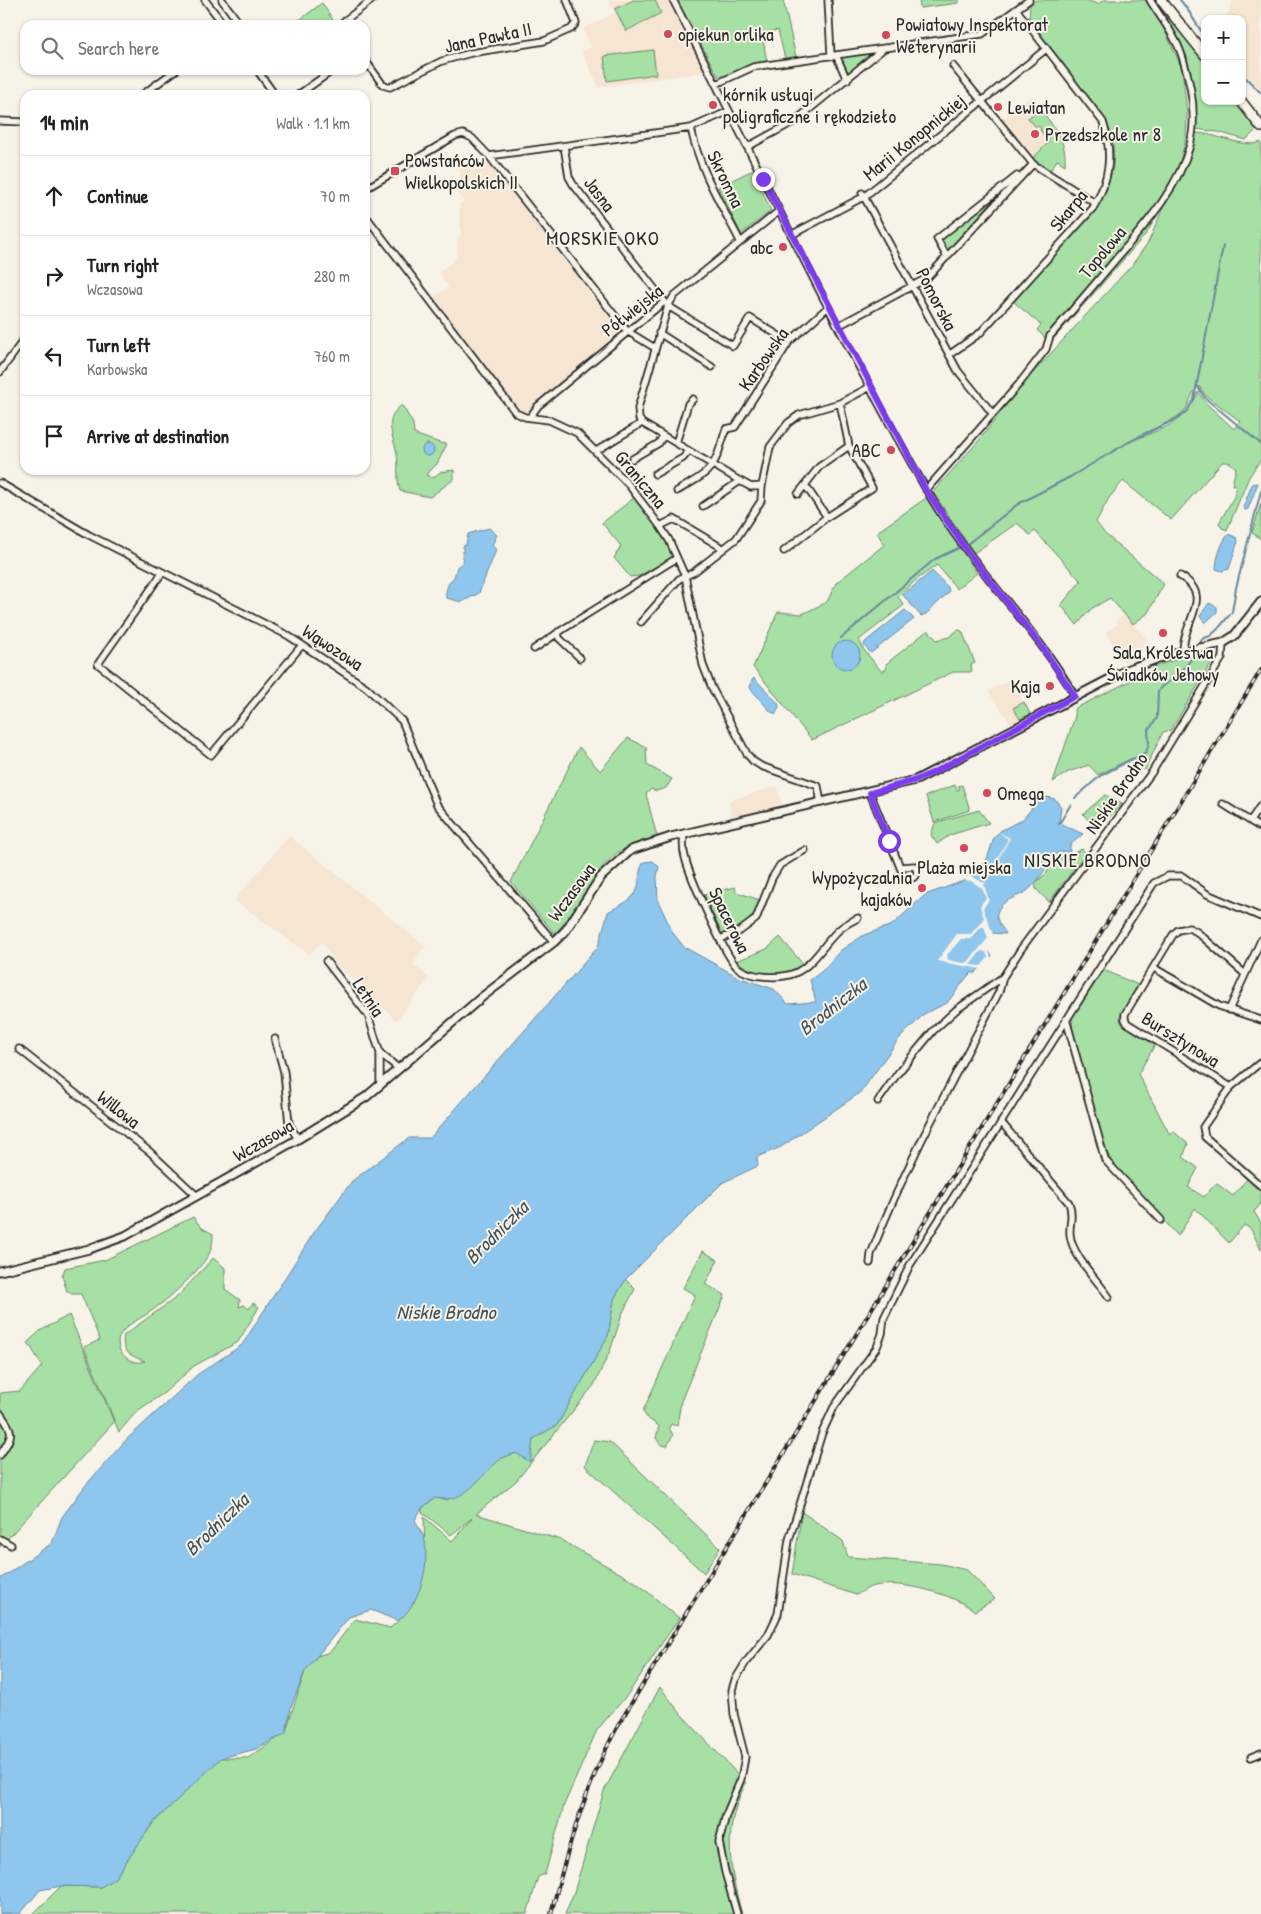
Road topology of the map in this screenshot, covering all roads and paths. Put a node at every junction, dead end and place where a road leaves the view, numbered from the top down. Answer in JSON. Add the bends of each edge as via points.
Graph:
{"nodes":[{"id":1,"x":205,"y":0,"type":"edge"},
{"id":2,"x":222,"y":0,"type":"edge"},
{"id":3,"x":372,"y":0,"type":"edge"},
{"id":4,"x":567,"y":0,"type":"edge"},
{"id":5,"x":673,"y":0,"type":"edge"},
{"id":6,"x":828,"y":0,"type":"edge"},
{"id":7,"x":1029,"y":0,"type":"edge"},
{"id":8,"x":1150,"y":0,"type":"edge"},
{"id":9,"x":1161,"y":0,"type":"edge"},
{"id":10,"x":1016,"y":9,"type":"junction"},
{"id":11,"x":220,"y":20,"type":"edge"},
{"id":12,"x":237,"y":20,"type":"edge"},
{"id":13,"x":345,"y":20,"type":"edge"},
{"id":14,"x":883,"y":49,"type":"junction"},
{"id":15,"x":1046,"y":49,"type":"junction"},
{"id":16,"x":1201,"y":50,"type":"edge"},
{"id":17,"x":833,"y":55,"type":"junction"},
{"id":18,"x":953,"y":66,"type":"dead end"},
{"id":19,"x":370,"y":67,"type":"edge"},
{"id":20,"x":170,"y":75,"type":"edge"},
{"id":21,"x":261,"y":75,"type":"edge"},
{"id":22,"x":326,"y":75,"type":"edge"},
{"id":23,"x":847,"y":80,"type":"junction"},
{"id":24,"x":716,"y":84,"type":"junction"},
{"id":25,"x":151,"y":90,"type":"edge"},
{"id":26,"x":271,"y":90,"type":"edge"},
{"id":27,"x":305,"y":90,"type":"edge"},
{"id":28,"x":981,"y":102,"type":"junction"},
{"id":29,"x":1244,"y":105,"type":"edge"},
{"id":30,"x":730,"y":111,"type":"junction"},
{"id":31,"x":0,"y":121,"type":"edge"},
{"id":32,"x":20,"y":122,"type":"edge"},
{"id":33,"x":1261,"y":127,"type":"edge"},
{"id":34,"x":691,"y":128,"type":"junction"},
{"id":35,"x":564,"y":146,"type":"junction"},
{"id":36,"x":747,"y":147,"type":"junction"},
{"id":37,"x":489,"y":156,"type":"junction"},
{"id":38,"x":1033,"y":164,"type":"junction"},
{"id":39,"x":370,"y":186,"type":"edge"},
{"id":40,"x":864,"y":194,"type":"junction"},
{"id":41,"x":1095,"y":203,"type":"junction"},
{"id":42,"x":779,"y":210,"type":"junction"},
{"id":43,"x":370,"y":222,"type":"edge"},
{"id":44,"x":791,"y":235,"type":"junction"},
{"id":45,"x":740,"y":241,"type":"junction"},
{"id":46,"x":947,"y":257,"type":"junction"},
{"id":47,"x":914,"y":286,"type":"junction"},
{"id":48,"x":666,"y":304,"type":"junction"},
{"id":49,"x":828,"y":307,"type":"junction"},
{"id":50,"x":838,"y":326,"type":"junction"},
{"id":51,"x":627,"y":331,"type":"junction"},
{"id":52,"x":659,"y":333,"type":"junction"},
{"id":53,"x":781,"y":337,"type":"dead end"},
{"id":54,"x":20,"y":345,"type":"edge"},
{"id":55,"x":655,"y":348,"type":"junction"},
{"id":56,"x":949,"y":355,"type":"junction"},
{"id":57,"x":712,"y":367,"type":"dead end"},
{"id":58,"x":0,"y":372,"type":"edge"},
{"id":59,"x":870,"y":387,"type":"junction"},
{"id":60,"x":693,"y":399,"type":"dead end"},
{"id":61,"x":840,"y":403,"type":"junction"},
{"id":62,"x":993,"y":414,"type":"junction"},
{"id":63,"x":530,"y":417,"type":"junction"},
{"id":64,"x":642,"y":424,"type":"junction"},
{"id":65,"x":664,"y":436,"type":"junction"},
{"id":66,"x":676,"y":443,"type":"junction"},
{"id":67,"x":849,"y":446,"type":"junction"},
{"id":68,"x":596,"y":451,"type":"junction"},
{"id":69,"x":689,"y":451,"type":"junction"},
{"id":70,"x":632,"y":459,"type":"dead end"},
{"id":71,"x":714,"y":466,"type":"junction"},
{"id":72,"x":655,"y":474,"type":"dead end"},
{"id":73,"x":740,"y":481,"type":"junction"},
{"id":74,"x":0,"y":482,"type":"edge"},
{"id":75,"x":805,"y":485,"type":"junction"},
{"id":76,"x":762,"y":486,"type":"junction"},
{"id":77,"x":926,"y":490,"type":"junction"},
{"id":78,"x":677,"y":491,"type":"dead end"},
{"id":79,"x":798,"y":494,"type":"dead end"},
{"id":80,"x":703,"y":506,"type":"dead end"},
{"id":81,"x":827,"y":517,"type":"junction"},
{"id":82,"x":660,"y":526,"type":"junction"},
{"id":83,"x":724,"y":549,"type":"junction"},
{"id":84,"x":784,"y":551,"type":"dead end"},
{"id":85,"x":677,"y":558,"type":"junction"},
{"id":86,"x":162,"y":573,"type":"junction"},
{"id":87,"x":685,"y":576,"type":"junction"},
{"id":88,"x":1180,"y":576,"type":"dead end"},
{"id":89,"x":1261,"y":602,"type":"edge"},
{"id":90,"x":641,"y":622,"type":"dead end"},
{"id":91,"x":558,"y":632,"type":"junction"},
{"id":92,"x":1224,"y":643,"type":"junction"},
{"id":93,"x":302,"y":645,"type":"junction"},
{"id":94,"x":534,"y":650,"type":"dead end"},
{"id":95,"x":1183,"y":650,"type":"junction"},
{"id":96,"x":580,"y":658,"type":"dead end"},
{"id":97,"x":1075,"y":696,"type":"junction"},
{"id":98,"x":870,"y":793,"type":"junction"},
{"id":99,"x":821,"y":803,"type":"junction"},
{"id":100,"x":1223,"y":804,"type":"dead end"},
{"id":101,"x":1261,"y":804,"type":"edge"},
{"id":102,"x":1259,"y":812,"type":"edge"},
{"id":103,"x":1250,"y":822,"type":"junction"},
{"id":104,"x":1261,"y":828,"type":"edge"},
{"id":105,"x":684,"y":835,"type":"junction"},
{"id":106,"x":805,"y":850,"type":"dead end"},
{"id":107,"x":900,"y":867,"type":"dead end"},
{"id":108,"x":1261,"y":917,"type":"edge"},
{"id":109,"x":858,"y":918,"type":"dead end"},
{"id":110,"x":720,"y":939,"type":"junction"},
{"id":111,"x":1261,"y":940,"type":"edge"},
{"id":112,"x":554,"y":942,"type":"junction"},
{"id":113,"x":326,"y":960,"type":"dead end"},
{"id":114,"x":1154,"y":968,"type":"junction"},
{"id":115,"x":1245,"y":974,"type":"junction"},
{"id":116,"x":1003,"y":977,"type":"junction"},
{"id":117,"x":1229,"y":1010,"type":"junction"},
{"id":118,"x":1066,"y":1019,"type":"junction"},
{"id":119,"x":1261,"y":1020,"type":"edge"},
{"id":120,"x":275,"y":1039,"type":"dead end"},
{"id":121,"x":19,"y":1049,"type":"dead end"},
{"id":122,"x":380,"y":1053,"type":"junction"},
{"id":123,"x":1261,"y":1062,"type":"edge"},
{"id":124,"x":399,"y":1069,"type":"junction"},
{"id":125,"x":380,"y":1086,"type":"junction"},
{"id":126,"x":1231,"y":1087,"type":"junction"},
{"id":127,"x":878,"y":1101,"type":"dead end"},
{"id":128,"x":1001,"y":1122,"type":"junction"},
{"id":129,"x":298,"y":1140,"type":"junction"},
{"id":130,"x":1261,"y":1186,"type":"edge"},
{"id":131,"x":197,"y":1196,"type":"junction"},
{"id":132,"x":1161,"y":1220,"type":"dead end"},
{"id":133,"x":870,"y":1263,"type":"dead end"},
{"id":134,"x":0,"y":1271,"type":"edge"},
{"id":135,"x":1109,"y":1296,"type":"dead end"},
{"id":136,"x":0,"y":1413,"type":"edge"},
{"id":137,"x":0,"y":1454,"type":"edge"},
{"id":138,"x":0,"y":1538,"type":"edge"},
{"id":139,"x":10,"y":1545,"type":"dead end"},
{"id":140,"x":1261,"y":1753,"type":"edge"},
{"id":141,"x":1252,"y":1757,"type":"dead end"},
{"id":142,"x":737,"y":1914,"type":"edge"}],
"edges":[{"from":1,"to":11,"type":"street"},
{"from":2,"to":12,"type":"street"},
{"from":3,"to":13,"type":"street"},
{"from":4,"to":19,"type":"street","name":"Jana Pawła II","via":[[576,23],[552,38],[471,52],[434,64],[390,87],[383,85]]},
{"from":5,"to":24,"type":"street"},
{"from":6,"to":17,"type":"street"},
{"from":7,"to":10,"type":"street"},
{"from":8,"to":62,"type":"street","name":"Topolowa","via":[[1182,54],[1194,110],[1190,146],[1170,190],[1150,218],[1050,336],[1046,350]]},
{"from":9,"to":16,"type":"main road"},
{"from":10,"to":14,"type":"street","via":[[982,34]]},
{"from":10,"to":15,"type":"street","name":"Skarpa"},
{"from":14,"to":17,"type":"street"},
{"from":14,"to":23,"type":"street"},
{"from":15,"to":28,"type":"street","name":"Marii Konopnickiej"},
{"from":15,"to":41,"type":"street","name":"Skarpa","via":[[1096,111],[1107,133],[1109,169],[1101,195]]},
{"from":17,"to":23,"type":"street"},
{"from":17,"to":24,"type":"street","via":[[753,67]]},
{"from":18,"to":28,"type":"street"},
{"from":20,"to":25,"type":"street"},
{"from":21,"to":26,"type":"street"},
{"from":22,"to":27,"type":"street"},
{"from":23,"to":36,"type":"street","via":[[785,128]]},
{"from":24,"to":30,"type":"street"},
{"from":28,"to":38,"type":"street"},
{"from":28,"to":40,"type":"street","name":"Marii Konopnickiej"},
{"from":29,"to":33,"type":"main road"},
{"from":30,"to":34,"type":"street"},
{"from":30,"to":36,"type":"street"},
{"from":31,"to":32,"type":"street"},
{"from":34,"to":35,"type":"street"},
{"from":34,"to":45,"type":"street","name":"Skromna","via":[[706,176]]},
{"from":35,"to":37,"type":"street"},
{"from":35,"to":48,"type":"street","name":"Jasna","via":[[573,184]]},
{"from":36,"to":42,"type":"street"},
{"from":37,"to":39,"type":"street","via":[[472,138],[464,134],[455,136]]},
{"from":37,"to":51,"type":"street"},
{"from":38,"to":41,"type":"street"},
{"from":38,"to":46,"type":"street"},
{"from":38,"to":46,"type":"street","via":[[937,240]]},
{"from":40,"to":44,"type":"street","name":"Marii Konopnickiej"},
{"from":40,"to":47,"type":"street","name":"Pomorska"},
{"from":41,"to":56,"type":"street","name":"Skarpa","via":[[980,333]]},
{"from":42,"to":44,"type":"street"},
{"from":42,"to":45,"type":"street","name":"Półwiejska"},
{"from":43,"to":63,"type":"street","name":"Graniczna","via":[[516,412]]},
{"from":44,"to":49,"type":"street"},
{"from":45,"to":48,"type":"street","name":"Półwiejska"},
{"from":46,"to":47,"type":"street"},
{"from":47,"to":50,"type":"street"},
{"from":47,"to":56,"type":"street","name":"Pomorska"},
{"from":48,"to":51,"type":"street","name":"Półwiejska"},
{"from":48,"to":52,"type":"street"},
{"from":48,"to":53,"type":"street","via":[[733,346],[750,318]]},
{"from":49,"to":50,"type":"street"},
{"from":49,"to":71,"type":"street","name":"Karbowska","via":[[796,335],[735,427],[726,429]]},
{"from":50,"to":59,"type":"street"},
{"from":51,"to":55,"type":"street"},
{"from":51,"to":63,"type":"street","name":"Półwiejska","via":[[538,406]]},
{"from":52,"to":55,"type":"street"},
{"from":52,"to":57,"type":"street"},
{"from":54,"to":58,"type":"street"},
{"from":55,"to":64,"type":"street","via":[[638,408]]},
{"from":56,"to":62,"type":"street","name":"Pomorska","via":[[967,384]]},
{"from":59,"to":61,"type":"street"},
{"from":59,"to":77,"type":"street"},
{"from":60,"to":66,"type":"street","via":[[688,404]]},
{"from":61,"to":67,"type":"street"},
{"from":61,"to":76,"type":"street","via":[[799,415],[778,433],[770,447]]},
{"from":62,"to":77,"type":"street","name":"Topolowa"},
{"from":63,"to":68,"type":"street","name":"Graniczna","via":[[562,425],[577,433]]},
{"from":64,"to":65,"type":"street"},
{"from":64,"to":68,"type":"street"},
{"from":65,"to":66,"type":"street"},
{"from":65,"to":70,"type":"street","via":[[659,443]]},
{"from":66,"to":69,"type":"street"},
{"from":67,"to":75,"type":"street","via":[[819,467]]},
{"from":67,"to":81,"type":"street","via":[[872,488]]},
{"from":68,"to":82,"type":"street","name":"Graniczna","via":[[628,484]]},
{"from":69,"to":71,"type":"street"},
{"from":69,"to":72,"type":"street"},
{"from":71,"to":73,"type":"street"},
{"from":71,"to":78,"type":"street"},
{"from":73,"to":76,"type":"street","via":[[751,487]]},
{"from":73,"to":80,"type":"street"},
{"from":74,"to":86,"type":"street","name":"Wąwozowa","via":[[89,535]]},
{"from":75,"to":79,"type":"street"},
{"from":75,"to":81,"type":"street"},
{"from":76,"to":83,"type":"street","via":[[761,501],[736,540]]},
{"from":77,"to":97,"type":"street","via":[[961,543],[1040,644]]},
{"from":81,"to":84,"type":"street"},
{"from":82,"to":83,"type":"street","via":[[674,519]]},
{"from":82,"to":85,"type":"street","name":"Graniczna"},
{"from":83,"to":87,"type":"street"},
{"from":85,"to":87,"type":"street","name":"Graniczna"},
{"from":85,"to":91,"type":"street"},
{"from":86,"to":93,"type":"street","name":"Wąwozowa"},
{"from":86,"to":93,"type":"street","via":[[98,664],[210,755]]},
{"from":87,"to":90,"type":"street"},
{"from":87,"to":99,"type":"street","name":"Graniczna","via":[[702,665],[747,754],[761,766],[818,786]]},
{"from":88,"to":95,"type":"street","via":[[1191,584],[1197,594]]},
{"from":89,"to":92,"type":"street","name":"Niskie Brodno","via":[[1234,636]]},
{"from":91,"to":94,"type":"street"},
{"from":91,"to":96,"type":"street","via":[[559,638]]},
{"from":92,"to":95,"type":"street","name":"Wczasowa"},
{"from":92,"to":116,"type":"street","name":"Niskie Brodno","via":[[1222,658],[1152,772]]},
{"from":93,"to":112,"type":"street","name":"Wąwozowa","via":[[366,687],[402,721],[437,805]]},
{"from":95,"to":97,"type":"street","name":"Wczasowa","via":[[1129,669]]},
{"from":97,"to":98,"type":"street","name":"Wczasowa","via":[[934,772]]},
{"from":98,"to":99,"type":"street","name":"Wczasowa"},
{"from":98,"to":107,"type":"street"},
{"from":99,"to":105,"type":"street","name":"Wczasowa"},
{"from":100,"to":103,"type":"street"},
{"from":101,"to":102,"type":"street"},
{"from":102,"to":103,"type":"street"},
{"from":103,"to":104,"type":"street"},
{"from":105,"to":110,"type":"street","name":"Spacerowa","via":[[685,859]]},
{"from":105,"to":112,"type":"street","name":"Wczasowa","via":[[631,850],[610,867]]},
{"from":106,"to":110,"type":"street","via":[[780,864],[756,919],[740,931]]},
{"from":108,"to":118,"type":"street","via":[[1207,894],[1182,876],[1168,876],[1154,884]]},
{"from":109,"to":110,"type":"street","name":"Spacerowa","via":[[841,927],[806,966],[784,976],[756,976],[737,968]]},
{"from":111,"to":115,"type":"street"},
{"from":112,"to":124,"type":"street","name":"Wczasowa"},
{"from":113,"to":122,"type":"street","name":"Letnia","via":[[368,1015]]},
{"from":114,"to":115,"type":"street","name":"Bursztynowa","via":[[1173,935],[1178,930],[1189,928],[1210,942]]},
{"from":114,"to":117,"type":"street"},
{"from":114,"to":126,"type":"street","name":"Bursztynowa","via":[[1125,1014],[1127,1023]]},
{"from":115,"to":117,"type":"street"},
{"from":116,"to":127,"type":"street","name":"Niskie Brodno","via":[[956,1010],[934,1031]]},
{"from":116,"to":133,"type":"street","via":[[999,992],[933,1116],[892,1202]]},
{"from":117,"to":119,"type":"street"},
{"from":118,"to":128,"type":"street"},
{"from":118,"to":132,"type":"street","via":[[1105,1160]]},
{"from":120,"to":129,"type":"street","via":[[284,1072],[289,1124]]},
{"from":121,"to":131,"type":"street","name":"Willowa","via":[[150,1152]]},
{"from":122,"to":124,"type":"street"},
{"from":122,"to":125,"type":"street","name":"Letnia"},
{"from":123,"to":126,"type":"street"},
{"from":124,"to":125,"type":"street","name":"Wczasowa"},
{"from":125,"to":129,"type":"street","name":"Wczasowa"},
{"from":126,"to":130,"type":"street","via":[[1203,1127],[1203,1132]]},
{"from":128,"to":135,"type":"street","via":[[1069,1204],[1074,1249]]},
{"from":128,"to":142,"type":"street","via":[[910,1265],[884,1318],[877,1347],[834,1407],[822,1433],[788,1540],[776,1620],[734,1680],[731,1701],[745,1757],[741,1779],[719,1842]]},
{"from":129,"to":131,"type":"street","name":"Wczasowa"},
{"from":131,"to":134,"type":"street","name":"Wczasowa","via":[[142,1228],[107,1243]]},
{"from":136,"to":137,"type":"street","via":[[12,1433]]},
{"from":138,"to":139,"type":"street"},
{"from":140,"to":141,"type":"street"}]}
